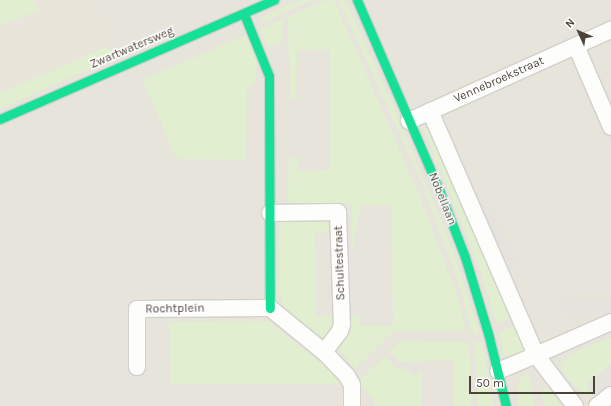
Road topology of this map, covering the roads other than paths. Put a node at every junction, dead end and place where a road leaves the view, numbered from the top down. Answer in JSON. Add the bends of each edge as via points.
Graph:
{"nodes":[{"id":1,"x":274,"y":0,"type":"edge"},
{"id":2,"x":357,"y":0,"type":"edge"},
{"id":3,"x":244,"y":14,"type":"junction"},
{"id":4,"x":611,"y":30,"type":"edge"},
{"id":5,"x":576,"y":46,"type":"junction"},
{"id":6,"x":430,"y":111,"type":"junction"},
{"id":7,"x":0,"y":119,"type":"edge"},
{"id":8,"x":409,"y":121,"type":"junction"},
{"id":9,"x":611,"y":127,"type":"edge"},
{"id":10,"x":270,"y":213,"type":"junction"},
{"id":11,"x":270,"y":308,"type":"junction"},
{"id":12,"x":611,"y":322,"type":"edge"},
{"id":13,"x":324,"y":352,"type":"junction"},
{"id":14,"x":536,"y":354,"type":"junction"},
{"id":15,"x":137,"y":366,"type":"dead end"},
{"id":16,"x":498,"y":371,"type":"junction"},
{"id":17,"x":611,"y":395,"type":"edge"},
{"id":18,"x":352,"y":406,"type":"edge"},
{"id":19,"x":506,"y":406,"type":"edge"},
{"id":20,"x":575,"y":406,"type":"edge"},
{"id":21,"x":597,"y":406,"type":"edge"}],
"edges":[{"from":1,"to":3,"type":"street","name":"Zwartwatersweg"},
{"from":2,"to":8,"type":"street","name":"Nobellaan"},
{"from":3,"to":7,"type":"street","name":"Zwartwatersweg"},
{"from":3,"to":10,"type":"street","via":[[269,76]]},
{"from":4,"to":5,"type":"street","name":"Vennebroekstraat"},
{"from":5,"to":6,"type":"street","name":"Vennebroekstraat"},
{"from":5,"to":9,"type":"street"},
{"from":6,"to":8,"type":"street","name":"Vennebroekstraat"},
{"from":6,"to":14,"type":"street","name":"Nobellaan"},
{"from":8,"to":16,"type":"street","name":"Nobellaan","via":[[465,257]]},
{"from":10,"to":11,"type":"street"},
{"from":10,"to":13,"type":"street","name":"Schultestraat","via":[[338,212],[342,324],[340,331]]},
{"from":11,"to":13,"type":"street"},
{"from":11,"to":15,"type":"street","name":"Rochtplein","via":[[137,309]]},
{"from":12,"to":14,"type":"street"},
{"from":13,"to":18,"type":"street","via":[[347,376],[352,385]]},
{"from":14,"to":16,"type":"street"},
{"from":14,"to":20,"type":"street","name":"Nobellaan"},
{"from":16,"to":19,"type":"street","name":"Nobellaan"},
{"from":17,"to":21,"type":"street"}]}
